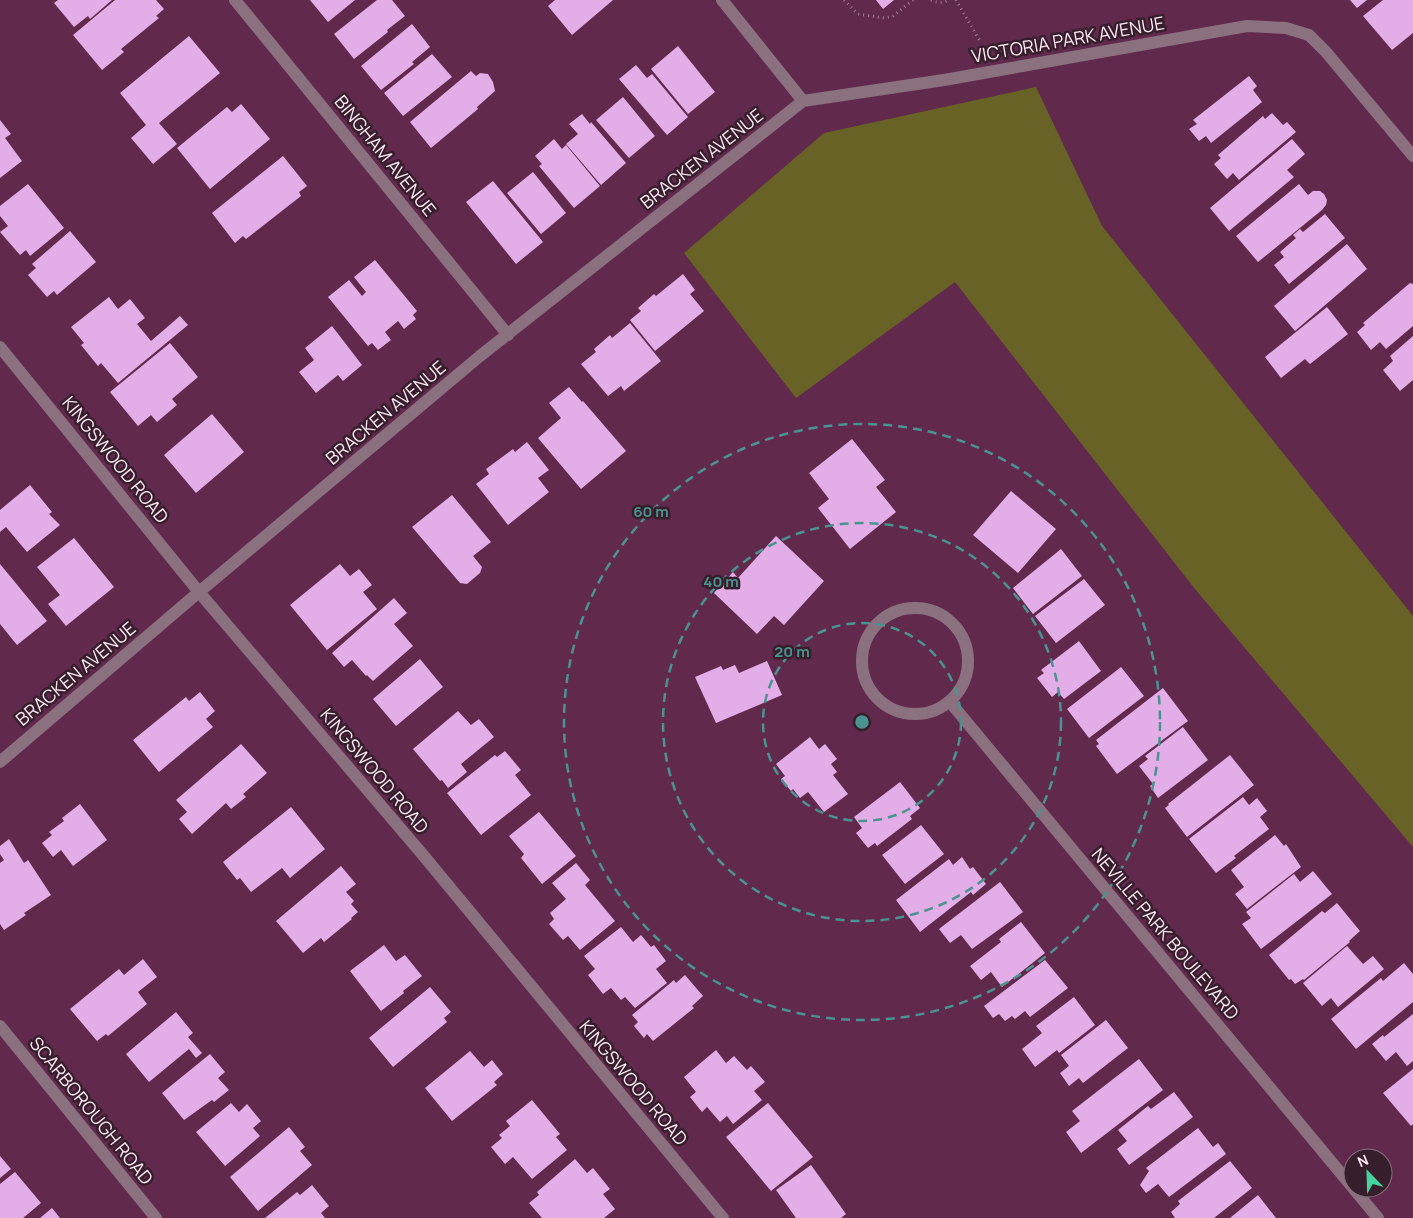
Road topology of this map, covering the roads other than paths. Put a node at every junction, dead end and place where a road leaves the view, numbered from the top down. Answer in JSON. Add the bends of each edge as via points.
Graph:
{"nodes":[{"id":1,"x":235,"y":0,"type":"edge"},
{"id":2,"x":722,"y":0,"type":"edge"},
{"id":3,"x":803,"y":101,"type":"junction"},
{"id":4,"x":1413,"y":156,"type":"edge"},
{"id":5,"x":508,"y":334,"type":"junction"},
{"id":6,"x":0,"y":347,"type":"edge"},
{"id":7,"x":199,"y":592,"type":"junction"},
{"id":8,"x":950,"y":702,"type":"junction"},
{"id":9,"x":0,"y":762,"type":"edge"},
{"id":10,"x":0,"y":1026,"type":"edge"},
{"id":11,"x":156,"y":1218,"type":"edge"},
{"id":12,"x":722,"y":1218,"type":"edge"},
{"id":13,"x":1378,"y":1218,"type":"edge"}],
"edges":[{"from":1,"to":5,"type":"street","name":"BINGHAM AVENUE"},
{"from":2,"to":3,"type":"street"},
{"from":3,"to":4,"type":"street","name":"VICTORIA PARK AVENUE","via":[[1247,26],[1264,26],[1309,35]]},
{"from":3,"to":5,"type":"street","name":"BRACKEN AVENUE"},
{"from":5,"to":7,"type":"street","name":"BRACKEN AVENUE"},
{"from":6,"to":7,"type":"street","name":"KINGSWOOD ROAD"},
{"from":7,"to":9,"type":"street","name":"BRACKEN AVENUE"},
{"from":7,"to":12,"type":"street","name":"KINGSWOOD ROAD","via":[[423,855]]},
{"from":8,"to":8,"type":"street","via":[[927,713],[901,713],[879,701],[864,679],[862,654],[872,630],[891,613],[916,608],[941,614],[960,631],[969,655],[968,664],[965,681]]},
{"from":8,"to":13,"type":"street","name":"NEVILLE PARK BOULEVARD"},
{"from":10,"to":11,"type":"street","name":"SCARBOROUGH ROAD"}]}
